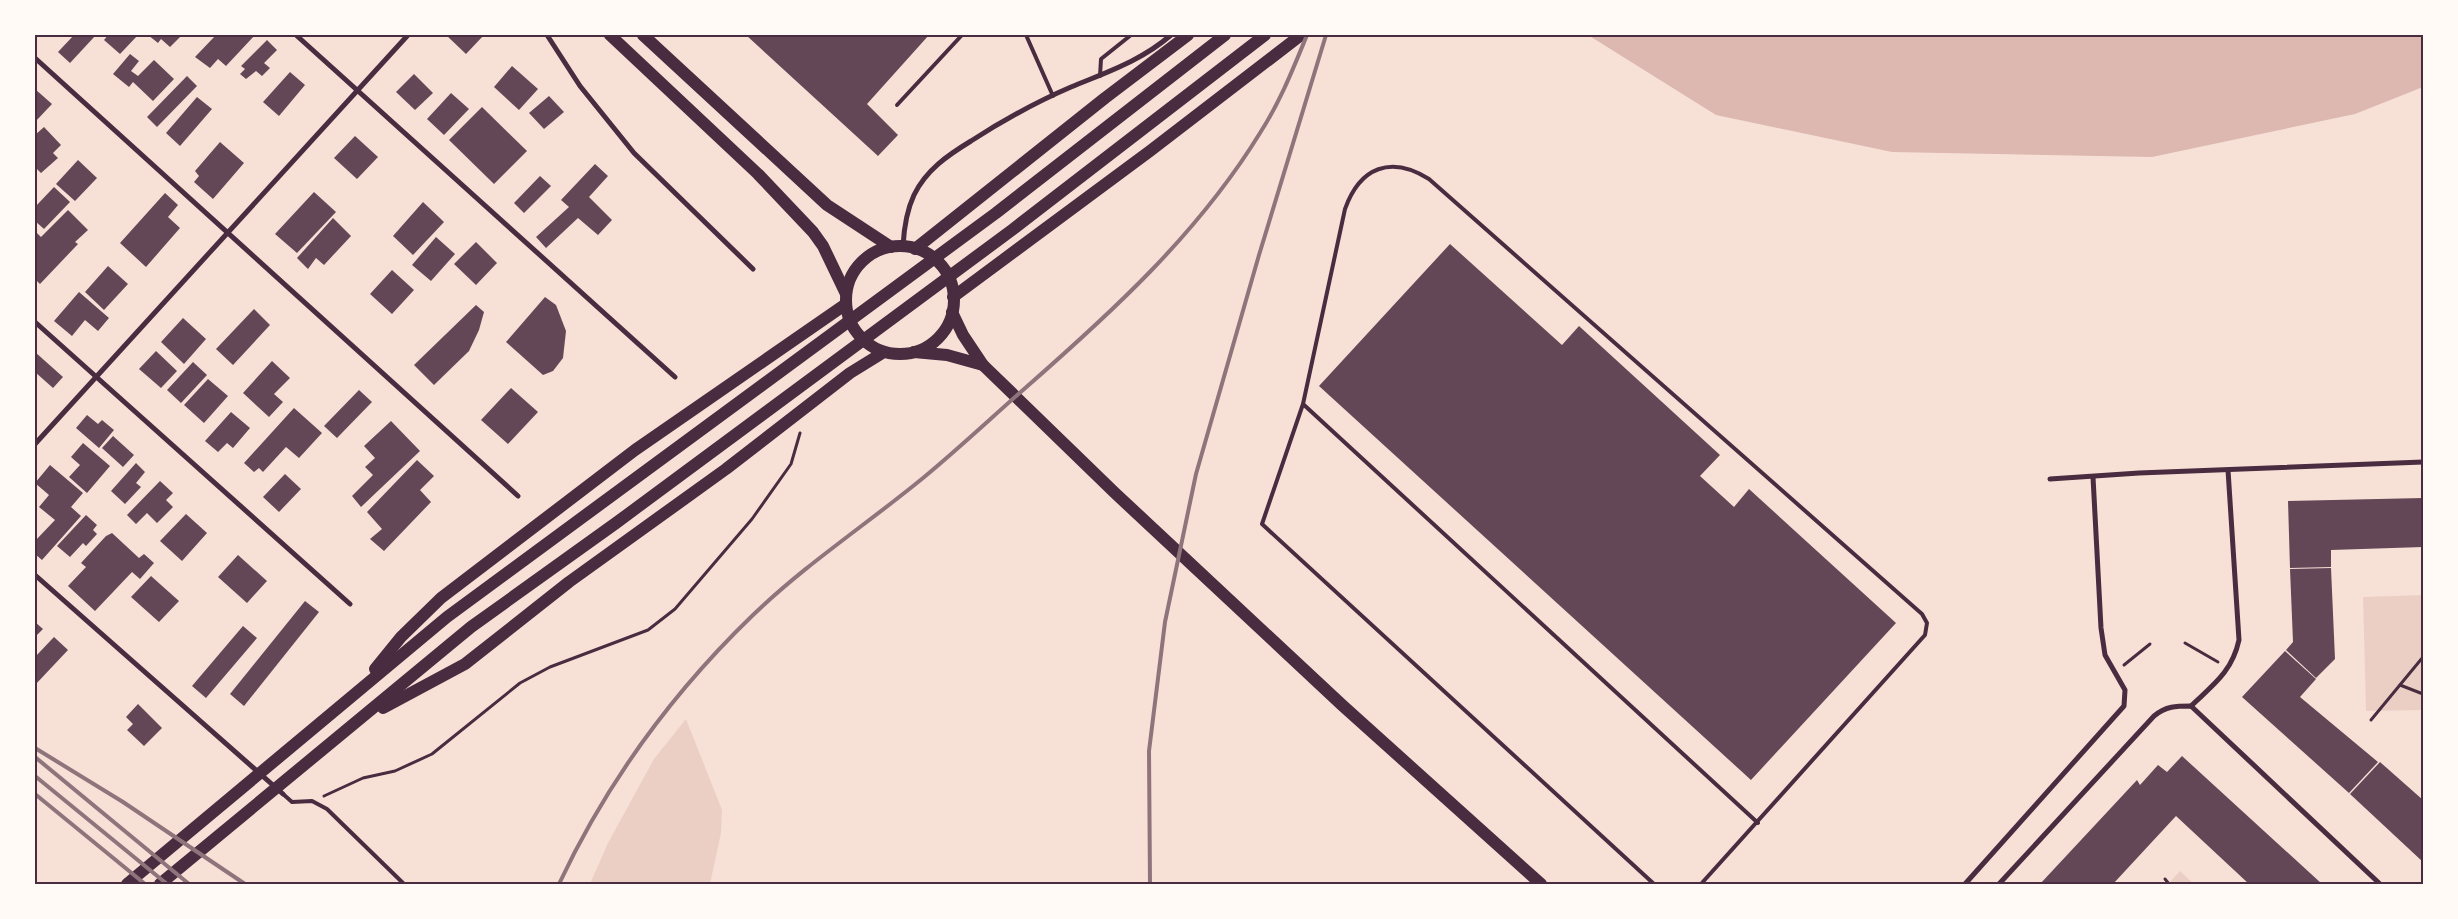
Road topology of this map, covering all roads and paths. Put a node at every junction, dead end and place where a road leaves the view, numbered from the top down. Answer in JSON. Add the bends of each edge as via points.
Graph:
{"nodes":[{"id":1,"x":296,"y":35,"type":"edge"},
{"id":2,"x":408,"y":35,"type":"edge"},
{"id":3,"x":547,"y":35,"type":"edge"},
{"id":4,"x":610,"y":35,"type":"edge"},
{"id":5,"x":642,"y":35,"type":"edge"},
{"id":6,"x":962,"y":35,"type":"edge"},
{"id":7,"x":1026,"y":35,"type":"edge"},
{"id":8,"x":1131,"y":35,"type":"edge"},
{"id":9,"x":1171,"y":35,"type":"edge"},
{"id":10,"x":1188,"y":35,"type":"edge"},
{"id":11,"x":1225,"y":35,"type":"edge"},
{"id":12,"x":1265,"y":35,"type":"edge"},
{"id":13,"x":1301,"y":35,"type":"edge"},
{"id":14,"x":35,"y":58,"type":"edge"},
{"id":15,"x":1100,"y":76,"type":"junction"},
{"id":16,"x":357,"y":90,"type":"junction"},
{"id":17,"x":1053,"y":96,"type":"junction"},
{"id":18,"x":897,"y":105,"type":"dead end"},
{"id":19,"x":229,"y":234,"type":"junction"},
{"id":20,"x":903,"y":247,"type":"junction"},
{"id":21,"x":753,"y":270,"type":"dead end"},
{"id":22,"x":953,"y":297,"type":"junction"},
{"id":23,"x":846,"y":299,"type":"junction"},
{"id":24,"x":952,"y":312,"type":"junction"},
{"id":25,"x":35,"y":322,"type":"edge"},
{"id":26,"x":884,"y":352,"type":"junction"},
{"id":27,"x":914,"y":352,"type":"junction"},
{"id":28,"x":983,"y":365,"type":"junction"},
{"id":29,"x":675,"y":377,"type":"dead end"},
{"id":30,"x":97,"y":378,"type":"junction"},
{"id":31,"x":1303,"y":404,"type":"junction"},
{"id":32,"x":808,"y":406,"type":"junction"},
{"id":33,"x":35,"y":444,"type":"edge"},
{"id":34,"x":2423,"y":462,"type":"edge"},
{"id":35,"x":2228,"y":470,"type":"junction"},
{"id":36,"x":2093,"y":477,"type":"junction"},
{"id":37,"x":2050,"y":479,"type":"dead end"},
{"id":38,"x":518,"y":496,"type":"dead end"},
{"id":39,"x":35,"y":575,"type":"edge"},
{"id":40,"x":350,"y":604,"type":"dead end"},
{"id":41,"x":2185,"y":643,"type":"dead end"},
{"id":42,"x":2150,"y":644,"type":"dead end"},
{"id":43,"x":2423,"y":657,"type":"edge"},
{"id":44,"x":2229,"y":669,"type":"junction"},
{"id":45,"x":2114,"y":673,"type":"junction"},
{"id":46,"x":2400,"y":685,"type":"junction"},
{"id":47,"x":2423,"y":694,"type":"edge"},
{"id":48,"x":353,"y":696,"type":"junction"},
{"id":49,"x":2191,"y":706,"type":"junction"},
{"id":50,"x":2371,"y":720,"type":"dead end"},
{"id":51,"x":352,"y":725,"type":"junction"},
{"id":52,"x":283,"y":794,"type":"joint"},
{"id":53,"x":312,"y":801,"type":"junction"},
{"id":54,"x":1758,"y":823,"type":"junction"},
{"id":55,"x":2165,"y":879,"type":"dead end"},
{"id":56,"x":127,"y":884,"type":"edge"},
{"id":57,"x":160,"y":884,"type":"edge"},
{"id":58,"x":404,"y":884,"type":"edge"},
{"id":59,"x":1541,"y":884,"type":"edge"},
{"id":60,"x":1654,"y":884,"type":"edge"},
{"id":61,"x":1701,"y":884,"type":"edge"},
{"id":62,"x":1965,"y":884,"type":"edge"},
{"id":63,"x":1999,"y":884,"type":"edge"},
{"id":64,"x":2169,"y":884,"type":"edge"},
{"id":65,"x":2380,"y":884,"type":"edge"}],
"edges":[{"from":1,"to":16,"type":"street"},
{"from":2,"to":16,"type":"street"},
{"from":3,"to":21,"type":"street","via":[[580,86],[634,153]]},
{"from":4,"to":23,"type":"main road","via":[[758,174],[813,232],[823,246]]},
{"from":5,"to":20,"type":"main road","via":[[827,205]]},
{"from":6,"to":18,"type":"lane"},
{"from":7,"to":17,"type":"lane"},
{"from":8,"to":15,"type":"lane","via":[[1100,59]]},
{"from":9,"to":15,"type":"street","via":[[1154,50]]},
{"from":10,"to":20,"type":"main road"},
{"from":11,"to":48,"type":"main road","via":[[996,213],[447,617]]},
{"from":12,"to":51,"type":"main road","via":[[1020,224],[471,627]]},
{"from":13,"to":22,"type":"main road"},
{"from":14,"to":19,"type":"street"},
{"from":15,"to":17,"type":"street"},
{"from":16,"to":19,"type":"street"},
{"from":16,"to":29,"type":"street"},
{"from":17,"to":20,"type":"street","via":[[992,127],[933,168],[914,194],[905,218]]},
{"from":19,"to":30,"type":"street"},
{"from":19,"to":38,"type":"street"},
{"from":20,"to":22,"type":"main road","via":[[927,254],[942,267],[951,284]]},
{"from":20,"to":23,"type":"main road","via":[[878,251],[866,258],[849,280]]},
{"from":22,"to":24,"type":"main road"},
{"from":23,"to":26,"type":"main road","via":[[850,322],[860,338]]},
{"from":23,"to":48,"type":"main road","via":[[635,450],[441,598],[401,637]]},
{"from":24,"to":27,"type":"main road","via":[[942,334]]},
{"from":24,"to":28,"type":"main road"},
{"from":25,"to":30,"type":"street"},
{"from":26,"to":27,"type":"main road"},
{"from":26,"to":32,"type":"main road","via":[[850,373]]},
{"from":27,"to":28,"type":"main road","via":[[947,355]]},
{"from":28,"to":59,"type":"main road","via":[[1349,711]]},
{"from":30,"to":33,"type":"street"},
{"from":30,"to":40,"type":"street"},
{"from":31,"to":54,"type":"lane"},
{"from":31,"to":54,"type":"lane","via":[[1351,191],[1363,177],[1380,168],[1416,170],[1922,614],[1928,623],[1925,635]]},
{"from":31,"to":60,"type":"lane","via":[[1262,524]]},
{"from":32,"to":51,"type":"main road","via":[[569,582],[465,664]]},
{"from":32,"to":53,"type":"path","via":[[791,464],[752,519],[675,610],[648,630],[520,683],[432,754],[395,771],[363,778]]},
{"from":34,"to":35,"type":"street"},
{"from":35,"to":36,"type":"street"},
{"from":35,"to":44,"type":"street","via":[[2239,640]]},
{"from":36,"to":37,"type":"street"},
{"from":36,"to":45,"type":"street","via":[[2101,628],[2105,656]]},
{"from":39,"to":52,"type":"street"},
{"from":41,"to":44,"type":"path"},
{"from":42,"to":45,"type":"path"},
{"from":43,"to":46,"type":"path"},
{"from":44,"to":49,"type":"street"},
{"from":45,"to":62,"type":"street","via":[[2125,690],[2124,706],[2120,712]]},
{"from":46,"to":47,"type":"path"},
{"from":46,"to":50,"type":"path"},
{"from":48,"to":56,"type":"main road"},
{"from":49,"to":63,"type":"street","via":[[2170,707],[2154,716]]},
{"from":49,"to":65,"type":"street"},
{"from":51,"to":57,"type":"main road"},
{"from":52,"to":53,"type":"lane","via":[[292,802]]},
{"from":53,"to":58,"type":"lane","via":[[327,809]]},
{"from":54,"to":61,"type":"lane"},
{"from":55,"to":64,"type":"path"}]}
